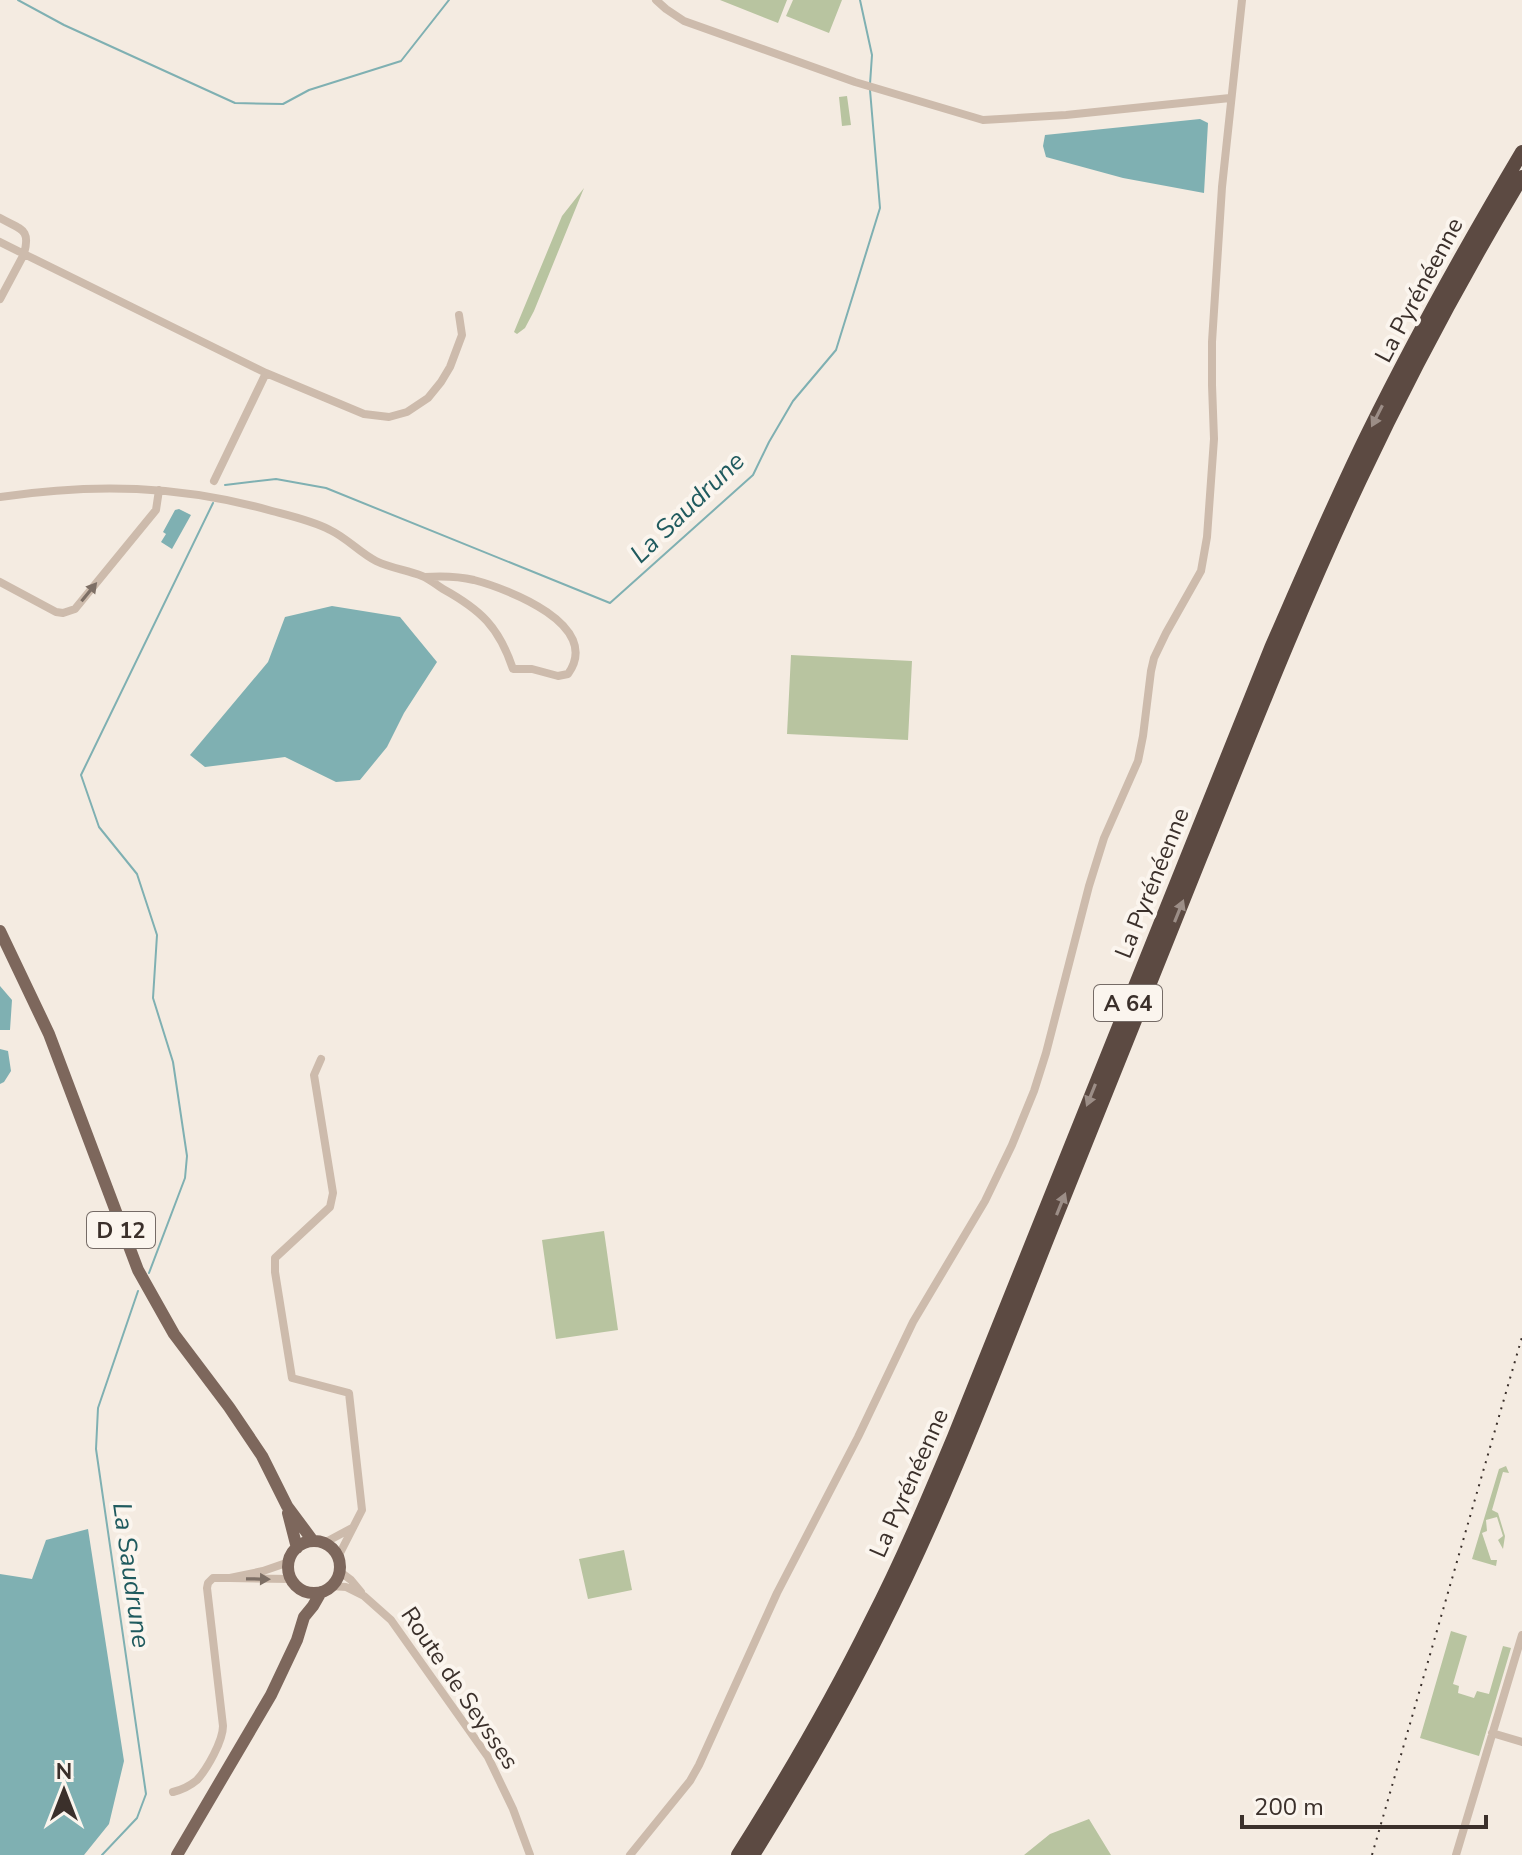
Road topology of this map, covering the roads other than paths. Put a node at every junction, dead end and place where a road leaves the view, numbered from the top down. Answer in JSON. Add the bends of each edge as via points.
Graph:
{"nodes":[{"id":1,"x":656,"y":0,"type":"edge"},
{"id":2,"x":1242,"y":0,"type":"edge"},
{"id":3,"x":1230,"y":98,"type":"junction"},
{"id":4,"x":1522,"y":152,"type":"edge"},
{"id":5,"x":1522,"y":177,"type":"edge"},
{"id":6,"x":0,"y":218,"type":"edge"},
{"id":7,"x":0,"y":242,"type":"edge"},
{"id":8,"x":24,"y":254,"type":"junction"},
{"id":9,"x":0,"y":299,"type":"edge"},
{"id":10,"x":459,"y":315,"type":"dead end"},
{"id":11,"x":266,"y":373,"type":"junction"},
{"id":12,"x":214,"y":481,"type":"dead end"},
{"id":13,"x":159,"y":490,"type":"junction"},
{"id":14,"x":0,"y":497,"type":"edge"},
{"id":15,"x":425,"y":577,"type":"junction"},
{"id":16,"x":0,"y":582,"type":"edge"},
{"id":17,"x":0,"y":931,"type":"edge"},
{"id":18,"x":321,"y":1059,"type":"dead end"},
{"id":19,"x":287,"y":1506,"type":"junction"},
{"id":20,"x":353,"y":1528,"type":"junction"},
{"id":21,"x":318,"y":1542,"type":"junction"},
{"id":22,"x":297,"y":1548,"type":"junction"},
{"id":23,"x":338,"y":1557,"type":"junction"},
{"id":24,"x":289,"y":1562,"type":"junction"},
{"id":25,"x":339,"y":1571,"type":"junction"},
{"id":26,"x":230,"y":1578,"type":"junction"},
{"id":27,"x":295,"y":1584,"type":"junction"},
{"id":28,"x":326,"y":1589,"type":"junction"},
{"id":29,"x":364,"y":1596,"type":"junction"},
{"id":30,"x":304,"y":1617,"type":"junction"},
{"id":31,"x":1522,"y":1635,"type":"edge"},
{"id":32,"x":1492,"y":1733,"type":"junction"},
{"id":33,"x":1522,"y":1742,"type":"edge"},
{"id":34,"x":173,"y":1792,"type":"dead end"},
{"id":35,"x":177,"y":1855,"type":"edge"},
{"id":36,"x":530,"y":1855,"type":"edge"},
{"id":37,"x":630,"y":1855,"type":"edge"},
{"id":38,"x":738,"y":1855,"type":"edge"},
{"id":39,"x":753,"y":1855,"type":"edge"},
{"id":40,"x":1456,"y":1855,"type":"edge"}],
"edges":[{"from":1,"to":3,"type":"street","via":[[684,21],[983,120]]},
{"from":2,"to":3,"type":"street"},
{"from":3,"to":37,"type":"street","via":[[1214,303],[1214,439],[1206,551],[1197,579],[1154,658],[1138,761],[1089,886],[1034,1091],[997,1177],[913,1322],[777,1593],[699,1765]]},
{"from":4,"to":38,"type":"highway","name":"La Pyrénéenne","number":"A 64","one_way":true,"via":[[1433,308],[1319,538],[903,1554],[830,1702]]},
{"from":39,"to":5,"type":"highway","name":"La Pyrénéenne","number":"A 64","one_way":true,"via":[[841,1708],[922,1543],[1331,543],[1408,382]]},
{"from":6,"to":8,"type":"street","via":[[24,231]]},
{"from":7,"to":8,"type":"street"},
{"from":8,"to":9,"type":"street"},
{"from":8,"to":11,"type":"street"},
{"from":10,"to":11,"type":"street","via":[[462,335],[450,367],[428,398],[407,412],[389,417],[364,414]]},
{"from":11,"to":12,"type":"street"},
{"from":13,"to":14,"type":"street","via":[[96,487]]},
{"from":13,"to":15,"type":"street","via":[[294,517],[330,530],[375,561]]},
{"from":16,"to":13,"type":"street","one_way":true,"via":[[56,612],[70,612],[156,510]]},
{"from":15,"to":15,"type":"street","via":[[489,621],[513,669],[558,676],[573,668],[572,639],[541,608],[472,580]]},
{"from":17,"to":19,"type":"main road","number":"D 12","via":[[49,1034],[138,1270],[174,1334],[262,1456]]},
{"from":18,"to":20,"type":"street","via":[[314,1075],[333,1193],[330,1207],[275,1258],[275,1272],[292,1378],[349,1393],[362,1498]]},
{"from":19,"to":21,"type":"main road","number":"D 12"},
{"from":19,"to":22,"type":"main road","number":"D 12"},
{"from":20,"to":21,"type":"street"},
{"from":20,"to":23,"type":"street"},
{"from":21,"to":22,"type":"main road"},
{"from":21,"to":23,"type":"main road"},
{"from":22,"to":24,"type":"main road"},
{"from":23,"to":25,"type":"main road"},
{"from":24,"to":26,"type":"street"},
{"from":24,"to":27,"type":"main road"},
{"from":25,"to":28,"type":"main road"},
{"from":25,"to":29,"type":"street","name":"Route de Seysses"},
{"from":26,"to":27,"type":"street","one_way":true},
{"from":26,"to":34,"type":"street","via":[[213,1578],[207,1588],[221,1739],[198,1778]]},
{"from":27,"to":28,"type":"main road","via":[[309,1592]]},
{"from":27,"to":30,"type":"main road"},
{"from":28,"to":29,"type":"street","name":"Route de Seysses","via":[[346,1587]]},
{"from":28,"to":30,"type":"main road"},
{"from":29,"to":36,"type":"street","name":"Route de Seysses","via":[[391,1620],[488,1757]]},
{"from":30,"to":35,"type":"main road","via":[[271,1695]]},
{"from":31,"to":32,"type":"street"},
{"from":32,"to":33,"type":"street"},
{"from":32,"to":40,"type":"street"}]}
